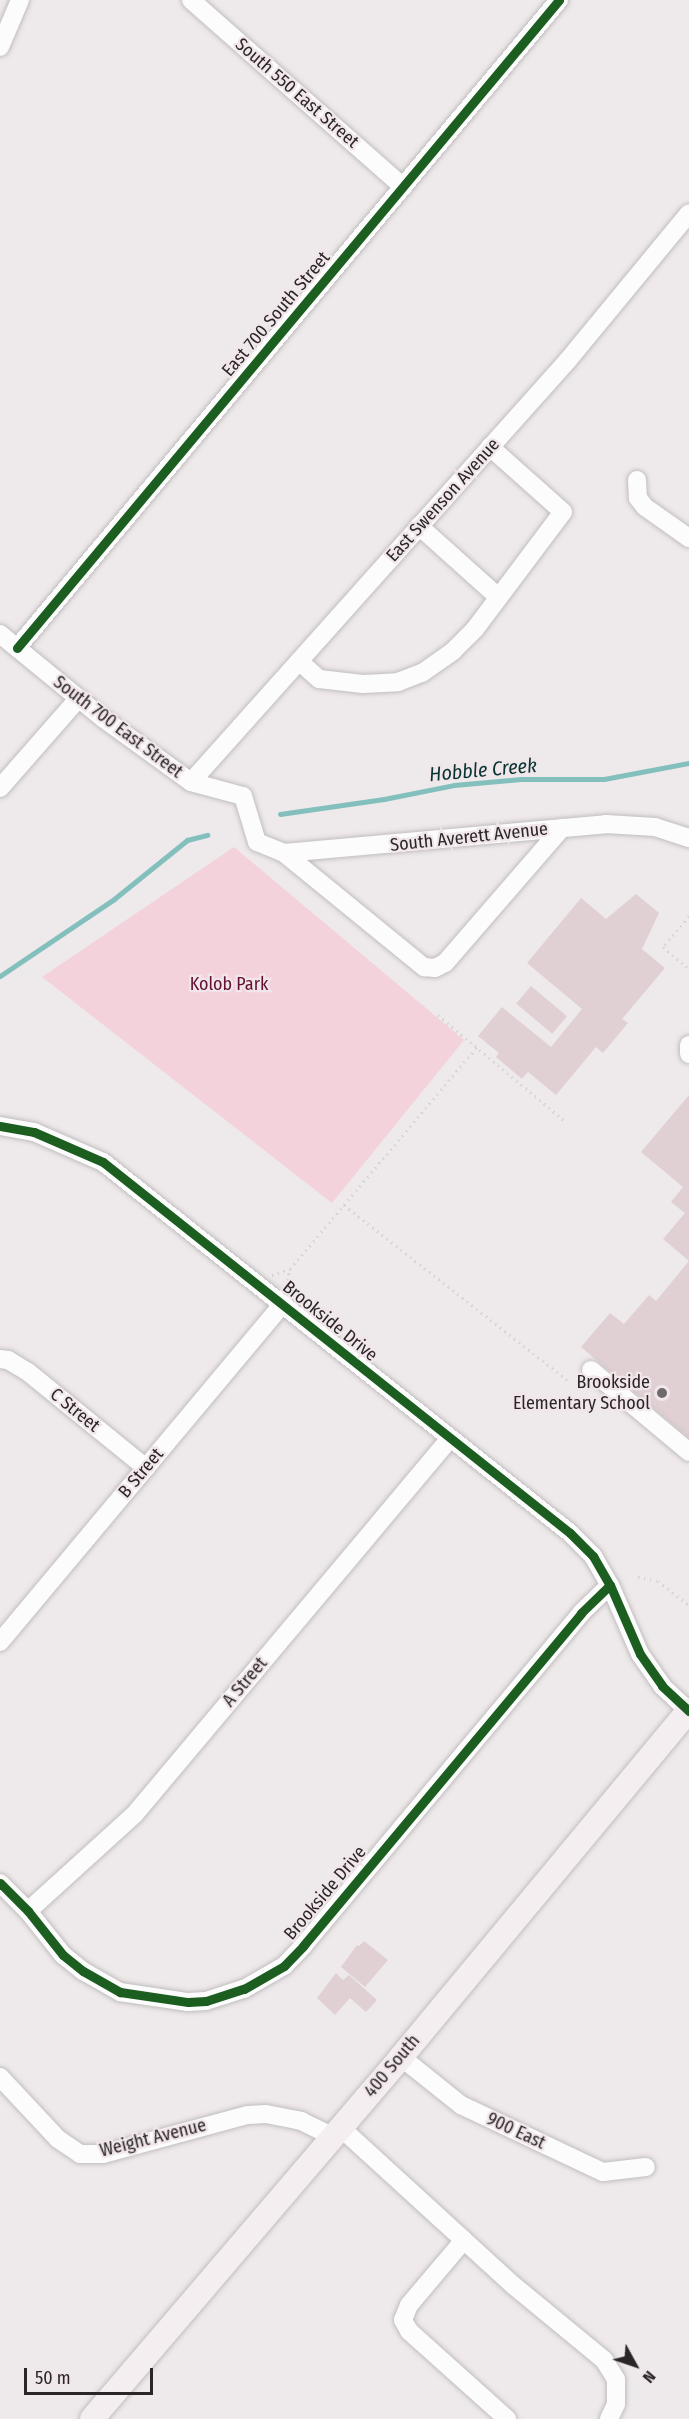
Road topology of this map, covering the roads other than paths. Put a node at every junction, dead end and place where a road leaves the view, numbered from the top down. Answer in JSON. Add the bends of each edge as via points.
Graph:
{"nodes":[{"id":1,"x":20,"y":0,"type":"edge"},
{"id":2,"x":191,"y":0,"type":"edge"},
{"id":3,"x":560,"y":0,"type":"edge"},
{"id":4,"x":0,"y":47,"type":"edge"},
{"id":5,"x":403,"y":187,"type":"junction"},
{"id":6,"x":689,"y":213,"type":"edge"},
{"id":7,"x":490,"y":447,"type":"junction"},
{"id":8,"x":637,"y":480,"type":"dead end"},
{"id":9,"x":419,"y":526,"type":"junction"},
{"id":10,"x":689,"y":538,"type":"edge"},
{"id":11,"x":498,"y":597,"type":"junction"},
{"id":12,"x":0,"y":634,"type":"edge"},
{"id":13,"x":17,"y":648,"type":"junction"},
{"id":14,"x":299,"y":661,"type":"junction"},
{"id":15,"x":78,"y":699,"type":"junction"},
{"id":16,"x":190,"y":782,"type":"junction"},
{"id":17,"x":0,"y":788,"type":"edge"},
{"id":18,"x":562,"y":828,"type":"junction"},
{"id":19,"x":256,"y":835,"type":"joint"},
{"id":20,"x":689,"y":838,"type":"edge"},
{"id":21,"x":284,"y":853,"type":"junction"},
{"id":22,"x":689,"y":1045,"type":"edge"},
{"id":23,"x":689,"y":1054,"type":"edge"},
{"id":24,"x":0,"y":1126,"type":"edge"},
{"id":25,"x":285,"y":1296,"type":"junction"},
{"id":26,"x":0,"y":1359,"type":"edge"},
{"id":27,"x":591,"y":1370,"type":"dead end"},
{"id":28,"x":449,"y":1439,"type":"junction"},
{"id":29,"x":689,"y":1452,"type":"edge"},
{"id":30,"x":146,"y":1468,"type":"junction"},
{"id":31,"x":610,"y":1585,"type":"junction"},
{"id":32,"x":0,"y":1642,"type":"edge"},
{"id":33,"x":689,"y":1711,"type":"edge"},
{"id":34,"x":0,"y":1883,"type":"edge"},
{"id":35,"x":28,"y":1911,"type":"junction"},
{"id":36,"x":401,"y":2057,"type":"junction"},
{"id":37,"x":0,"y":2077,"type":"edge"},
{"id":38,"x":336,"y":2132,"type":"junction"},
{"id":39,"x":646,"y":2167,"type":"dead end"},
{"id":40,"x":464,"y":2240,"type":"junction"},
{"id":41,"x":92,"y":2419,"type":"edge"},
{"id":42,"x":507,"y":2419,"type":"edge"},
{"id":43,"x":609,"y":2419,"type":"edge"}],
"edges":[{"from":1,"to":4,"type":"street"},
{"from":2,"to":5,"type":"street","name":"South 550 East Street"},
{"from":3,"to":5,"type":"street","name":"East 700 South Street"},
{"from":5,"to":13,"type":"street","name":"East 700 South Street"},
{"from":6,"to":7,"type":"street","name":"East Swenson Avenue","via":[[568,360]]},
{"from":7,"to":9,"type":"street","name":"East Swenson Avenue"},
{"from":7,"to":11,"type":"street","via":[[563,512]]},
{"from":8,"to":10,"type":"street","via":[[638,498],[645,507]]},
{"from":9,"to":11,"type":"street"},
{"from":9,"to":14,"type":"street","name":"East Swenson Avenue"},
{"from":11,"to":14,"type":"street","via":[[453,651],[422,673],[398,682],[363,684],[319,679]]},
{"from":12,"to":13,"type":"street","name":"South 700 East Street"},
{"from":13,"to":15,"type":"street","name":"South 700 East Street"},
{"from":14,"to":16,"type":"street","name":"East Swenson Avenue"},
{"from":15,"to":16,"type":"street","name":"South 700 East Street"},
{"from":15,"to":17,"type":"street"},
{"from":16,"to":19,"type":"street","name":"South 700 East Street","via":[[243,796]]},
{"from":18,"to":20,"type":"street","name":"South Averett Avenue","via":[[630,824]]},
{"from":18,"to":21,"type":"street","name":"South Averett Avenue"},
{"from":18,"to":21,"type":"street","via":[[446,963],[435,968],[424,967]]},
{"from":19,"to":21,"type":"street","name":"South Averett Avenue","via":[[257,842]]},
{"from":22,"to":23,"type":"street"},
{"from":24,"to":25,"type":"street","name":"Brookside Drive","via":[[34,1131],[103,1162]]},
{"from":25,"to":28,"type":"street","name":"Brookside Drive"},
{"from":25,"to":30,"type":"street","name":"B Street"},
{"from":26,"to":30,"type":"street","name":"C Street","via":[[28,1372]]},
{"from":27,"to":29,"type":"street"},
{"from":28,"to":31,"type":"street","name":"Brookside Drive","via":[[570,1533],[593,1556]]},
{"from":28,"to":35,"type":"street","name":"A Street","via":[[134,1815]]},
{"from":30,"to":32,"type":"street","name":"B Street"},
{"from":31,"to":33,"type":"street","name":"Brookside Drive","via":[[640,1654],[662,1686]]},
{"from":31,"to":35,"type":"street","name":"Brookside Drive","via":[[574,1622],[303,1946],[284,1966],[254,1983],[206,2001],[120,1992],[63,1955]]},
{"from":33,"to":36,"type":"main road","name":"400 South"},
{"from":34,"to":35,"type":"street","name":"Brookside Drive"},
{"from":36,"to":38,"type":"main road","name":"400 South"},
{"from":36,"to":39,"type":"street","name":"900 East","via":[[461,2105],[603,2172]]},
{"from":37,"to":38,"type":"street","name":"Weight Avenue","via":[[58,2139],[80,2154],[103,2154],[248,2115],[266,2114]]},
{"from":38,"to":40,"type":"street","name":"Weight Avenue"},
{"from":38,"to":41,"type":"main road","name":"400 South"},
{"from":40,"to":42,"type":"street","via":[[409,2305],[403,2320],[409,2331]]},
{"from":40,"to":43,"type":"street","name":"Weight Avenue","via":[[604,2360],[616,2379],[616,2404]]}]}
